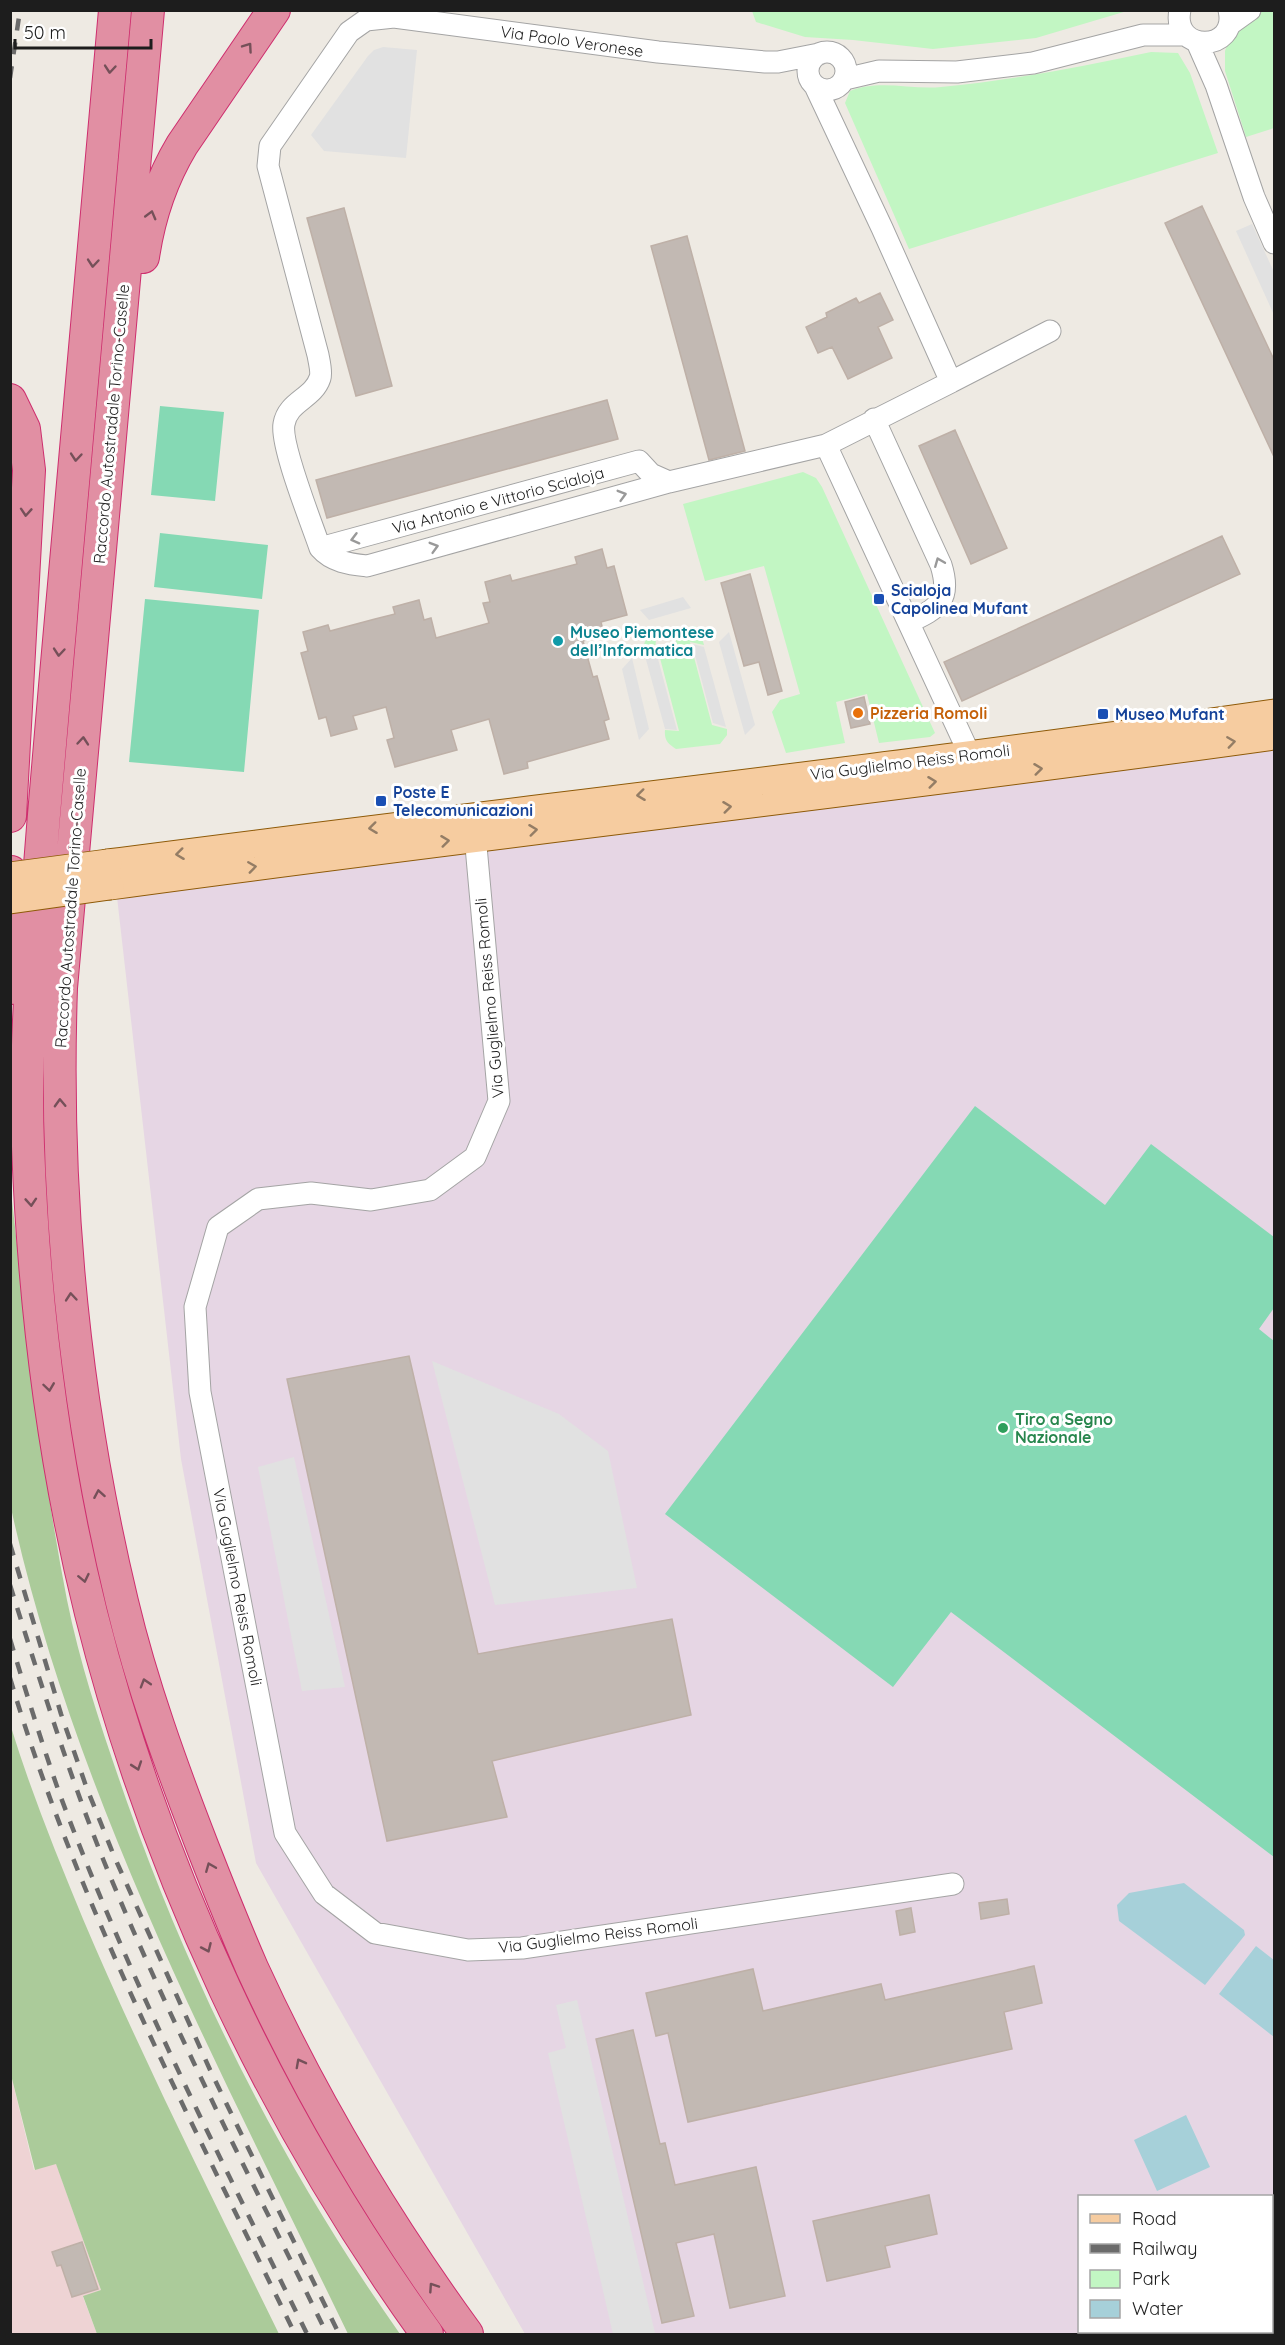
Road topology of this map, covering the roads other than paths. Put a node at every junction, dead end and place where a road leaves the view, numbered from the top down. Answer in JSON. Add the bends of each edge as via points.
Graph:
{"nodes":[{"id":1,"x":115,"y":10,"type":"edge"},
{"id":2,"x":148,"y":10,"type":"edge"},
{"id":3,"x":274,"y":10,"type":"edge"},
{"id":4,"x":1250,"y":10,"type":"edge"},
{"id":5,"x":1179,"y":12,"type":"edge"},
{"id":6,"x":1227,"y":24,"type":"edge"},
{"id":7,"x":1143,"y":35,"type":"junction"},
{"id":8,"x":1191,"y":39,"type":"junction"},
{"id":9,"x":778,"y":62,"type":"junction"},
{"id":10,"x":830,"y":79,"type":"junction"},
{"id":11,"x":1216,"y":85,"type":"junction"},
{"id":12,"x":1275,"y":243,"type":"edge"},
{"id":13,"x":1050,"y":331,"type":"dead end"},
{"id":14,"x":951,"y":382,"type":"junction"},
{"id":15,"x":10,"y":400,"type":"edge"},
{"id":16,"x":874,"y":419,"type":"junction"},
{"id":17,"x":826,"y":445,"type":"junction"},
{"id":18,"x":669,"y":482,"type":"junction"},
{"id":19,"x":320,"y":548,"type":"junction"},
{"id":20,"x":100,"y":564,"type":"junction"},
{"id":21,"x":909,"y":622,"type":"junction"},
{"id":22,"x":1275,"y":713,"type":"edge"},
{"id":23,"x":1275,"y":736,"type":"edge"},
{"id":24,"x":975,"y":766,"type":"junction"},
{"id":25,"x":10,"y":816,"type":"edge"},
{"id":26,"x":474,"y":826,"type":"junction"},
{"id":27,"x":10,"y":868,"type":"edge"},
{"id":28,"x":109,"y":875,"type":"junction"},
{"id":29,"x":10,"y":876,"type":"edge"},
{"id":30,"x":10,"y":900,"type":"edge"},
{"id":31,"x":10,"y":988,"type":"edge"},
{"id":32,"x":10,"y":1017,"type":"edge"},
{"id":33,"x":27,"y":1144,"type":"junction"},
{"id":34,"x":953,"y":1884,"type":"dead end"},
{"id":35,"x":427,"y":2334,"type":"edge"},
{"id":36,"x":467,"y":2334,"type":"edge"}],
"edges":[{"from":1,"to":33,"type":"highway","name":"Raccordo Autostradale Torino-Caselle","one_way":true,"via":[[40,858],[28,1026]]},
{"from":2,"to":20,"type":"highway","name":"Raccordo Autostradale Torino-Caselle"},
{"from":20,"to":3,"type":"highway","one_way":true,"via":[[153,209],[165,175],[182,145]]},
{"from":4,"to":6,"type":"street"},
{"from":5,"to":7,"type":"street"},
{"from":5,"to":8,"type":"street","via":[[1181,28]]},
{"from":6,"to":8,"type":"street","via":[[1215,41]]},
{"from":6,"to":11,"type":"street"},
{"from":7,"to":8,"type":"street"},
{"from":7,"to":10,"type":"street","via":[[1033,63],[957,72],[879,71]]},
{"from":8,"to":11,"type":"street"},
{"from":9,"to":10,"type":"street","name":"Via Paolo Veronese"},
{"from":9,"to":10,"type":"street","name":"Via Paolo Veronese","via":[[829,52]]},
{"from":9,"to":19,"type":"street","name":"Via Paolo Veronese","via":[[658,52],[394,17],[366,20],[349,32],[270,146],[268,166],[321,377],[309,395],[291,407],[284,424],[285,444]]},
{"from":10,"to":14,"type":"street","via":[[832,124]]},
{"from":11,"to":12,"type":"street","via":[[1246,175]]},
{"from":13,"to":14,"type":"street","name":"Via Antonio e Vittorio Scialoja"},
{"from":14,"to":16,"type":"street","name":"Via Antonio e Vittorio Scialoja"},
{"from":15,"to":25,"type":"highway","one_way":true,"via":[[24,429],[29,470]]},
{"from":16,"to":17,"type":"street","name":"Via Antonio e Vittorio Scialoja"},
{"from":21,"to":16,"type":"street","one_way":true,"via":[[933,611],[944,592],[945,579]]},
{"from":17,"to":18,"type":"street","name":"Via Antonio e Vittorio Scialoja"},
{"from":17,"to":21,"type":"street"},
{"from":19,"to":18,"type":"street","name":"Via Antonio e Vittorio Scialoja","one_way":true,"via":[[345,563],[367,566]]},
{"from":18,"to":19,"type":"street","name":"Via Antonio e Vittorio Scialoja","one_way":true,"via":[[651,474],[639,461]]},
{"from":36,"to":20,"type":"highway","name":"Raccordo Autostradale Torino-Caselle","one_way":true,"via":[[372,2193],[252,1968],[162,1737],[123,1605],[100,1503],[69,1273],[59,1042]]},
{"from":21,"to":24,"type":"street"},
{"from":22,"to":24,"type":"main road","name":"Via Guglielmo Reiss Romoli"},
{"from":24,"to":23,"type":"main road","name":"Via Guglielmo Reiss Romoli","one_way":true},
{"from":24,"to":26,"type":"main road","name":"Via Guglielmo Reiss Romoli"},
{"from":26,"to":28,"type":"main road","name":"Via Guglielmo Reiss Romoli"},
{"from":26,"to":34,"type":"street","name":"Via Guglielmo Reiss Romoli","via":[[500,1101],[476,1157],[430,1190],[371,1200],[311,1193],[258,1199],[218,1227],[195,1307],[200,1392],[285,1833],[324,1894],[375,1933],[468,1950],[522,1948]]},
{"from":27,"to":31,"type":"highway"},
{"from":28,"to":29,"type":"main road","name":"Via Guglielmo Reiss Romoli","bridge":true},
{"from":28,"to":30,"type":"main road","name":"Via Guglielmo Reiss Romoli","bridge":true},
{"from":32,"to":33,"type":"highway","via":[[16,1088]]},
{"from":33,"to":35,"type":"highway","name":"Raccordo Autostradale Torino-Caselle","one_way":true,"via":[[43,1350],[68,1508],[91,1612],[130,1746],[189,1907],[257,2055],[345,2211]]}]}
